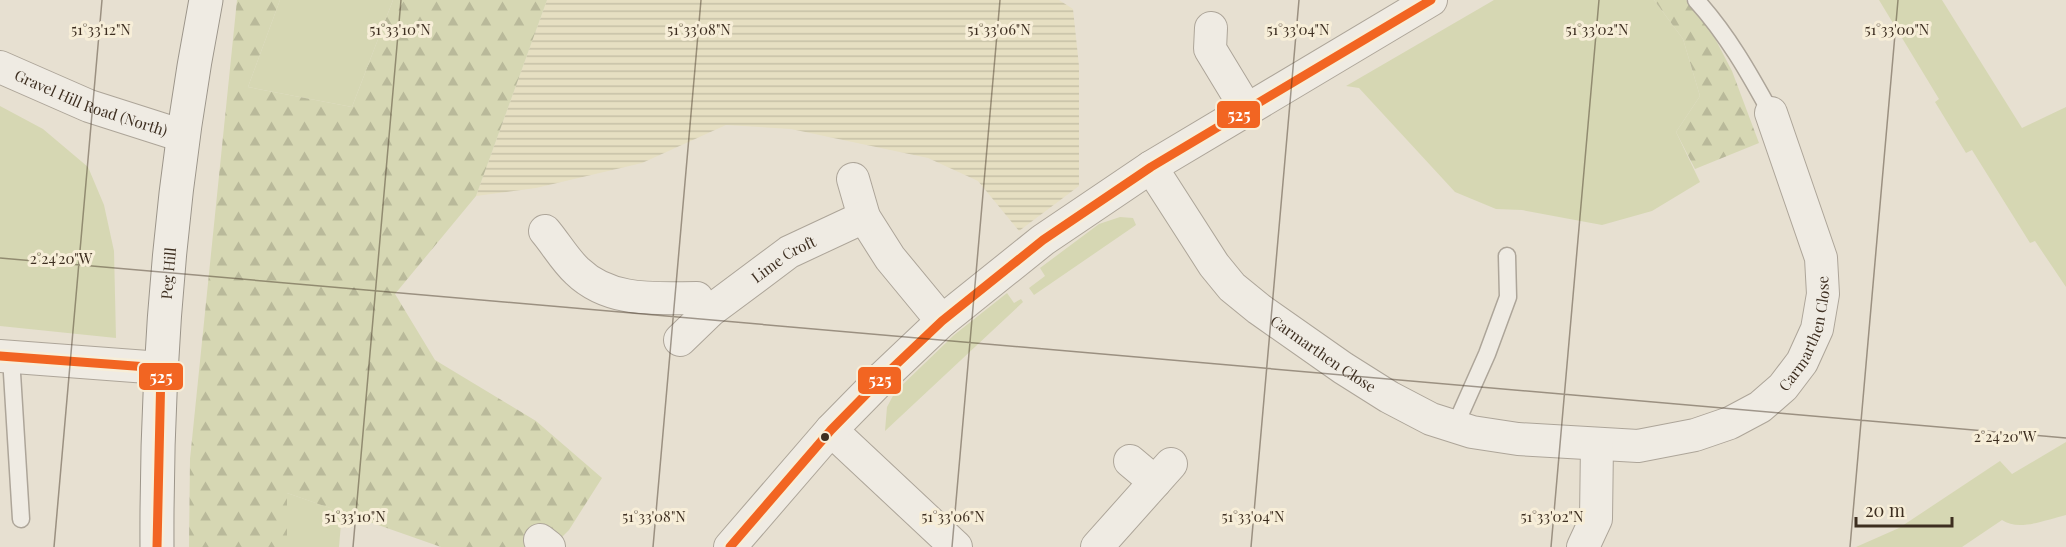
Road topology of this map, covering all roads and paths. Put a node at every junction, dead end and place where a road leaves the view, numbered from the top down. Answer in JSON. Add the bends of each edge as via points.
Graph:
{"nodes":[{"id":1,"x":206,"y":0,"type":"edge"},
{"id":2,"x":1431,"y":0,"type":"edge"},
{"id":3,"x":1696,"y":0,"type":"edge"},
{"id":4,"x":1211,"y":28,"type":"dead end"},
{"id":5,"x":0,"y":67,"type":"edge"},
{"id":6,"x":1247,"y":110,"type":"junction"},
{"id":7,"x":1771,"y":113,"type":"joint"},
{"id":8,"x":183,"y":136,"type":"junction"},
{"id":9,"x":1150,"y":167,"type":"junction"},
{"id":10,"x":853,"y":179,"type":"dead end"},
{"id":11,"x":864,"y":217,"type":"junction"},
{"id":12,"x":545,"y":231,"type":"dead end"},
{"id":13,"x":1507,"y":256,"type":"dead end"},
{"id":14,"x":698,"y":298,"type":"junction"},
{"id":15,"x":942,"y":321,"type":"junction"},
{"id":16,"x":680,"y":340,"type":"dead end"},
{"id":17,"x":6,"y":356,"type":"edge"},
{"id":18,"x":161,"y":368,"type":"junction"},
{"id":19,"x":1455,"y":426,"type":"junction"},
{"id":20,"x":831,"y":430,"type":"junction"},
{"id":21,"x":1597,"y":444,"type":"junction"},
{"id":22,"x":1130,"y":461,"type":"dead end"},
{"id":23,"x":21,"y":519,"type":"dead end"},
{"id":24,"x":157,"y":547,"type":"edge"},
{"id":25,"x":730,"y":547,"type":"edge"},
{"id":26,"x":956,"y":547,"type":"edge"},
{"id":27,"x":1097,"y":547,"type":"edge"},
{"id":28,"x":1583,"y":547,"type":"edge"}],
"edges":[{"from":1,"to":8,"type":"main road","name":"Peg Hill"},
{"from":2,"to":6,"type":"street"},
{"from":3,"to":7,"type":"lane","name":"Carmarthen Close","via":[[1716,21]]},
{"from":4,"to":6,"type":"street","via":[[1210,49]]},
{"from":5,"to":8,"type":"street","name":"Gravel Hill Road (North)","via":[[88,106]]},
{"from":6,"to":9,"type":"street"},
{"from":7,"to":21,"type":"street","name":"Carmarthen Close","via":[[1821,258],[1823,294],[1817,328],[1802,362],[1761,407],[1730,423],[1695,435],[1638,446]]},
{"from":8,"to":18,"type":"main road","name":"Peg Hill"},
{"from":9,"to":15,"type":"street","via":[[1043,240]]},
{"from":9,"to":19,"type":"street","name":"Carmarthen Close","via":[[1232,287],[1379,391],[1431,419]]},
{"from":10,"to":11,"type":"street"},
{"from":11,"to":14,"type":"street","name":"Lime Croft"},
{"from":11,"to":15,"type":"street","via":[[890,258]]},
{"from":12,"to":14,"type":"street","via":[[576,271],[610,292],[636,298]]},
{"from":13,"to":19,"type":"lane","via":[[1508,297]]},
{"from":14,"to":16,"type":"street","name":"Lime Croft"},
{"from":15,"to":20,"type":"street"},
{"from":17,"to":18,"type":"street"},
{"from":17,"to":23,"type":"lane"},
{"from":18,"to":24,"type":"main road","name":"Peg Hill"},
{"from":19,"to":21,"type":"street","name":"Carmarthen Close","via":[[1518,439]]},
{"from":20,"to":25,"type":"street"},
{"from":20,"to":26,"type":"street"},
{"from":21,"to":28,"type":"street","via":[[1596,519]]},
{"from":22,"to":27,"type":"street","via":[[1163,473]]}]}
